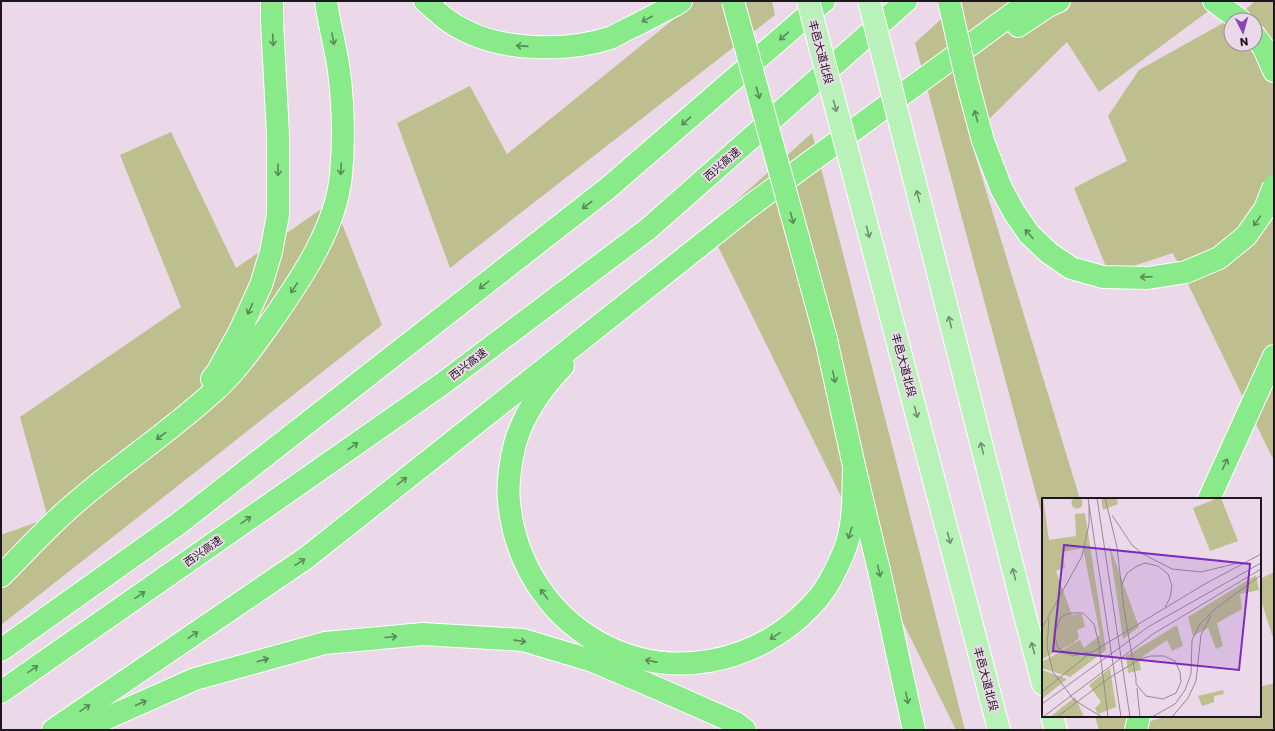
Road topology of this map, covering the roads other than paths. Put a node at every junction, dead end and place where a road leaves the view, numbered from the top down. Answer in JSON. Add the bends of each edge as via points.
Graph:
{"nodes":[{"id":1,"x":272,"y":1,"type":"edge"},
{"id":2,"x":326,"y":1,"type":"edge"},
{"id":3,"x":425,"y":1,"type":"edge"},
{"id":4,"x":681,"y":1,"type":"edge"},
{"id":5,"x":733,"y":1,"type":"edge"},
{"id":6,"x":808,"y":1,"type":"edge"},
{"id":7,"x":824,"y":1,"type":"edge"},
{"id":8,"x":868,"y":1,"type":"edge"},
{"id":9,"x":906,"y":1,"type":"edge"},
{"id":10,"x":949,"y":1,"type":"edge"},
{"id":11,"x":1030,"y":1,"type":"edge"},
{"id":12,"x":1059,"y":1,"type":"edge"},
{"id":13,"x":1214,"y":1,"type":"edge"},
{"id":14,"x":1229,"y":12,"type":"edge"},
{"id":15,"x":1263,"y":47,"type":"edge"},
{"id":16,"x":1274,"y":71,"type":"edge"},
{"id":17,"x":916,"y":84,"type":"junction"},
{"id":18,"x":1274,"y":186,"type":"edge"},
{"id":19,"x":607,"y":319,"type":"junction"},
{"id":20,"x":1274,"y":356,"type":"edge"},
{"id":21,"x":179,"y":422,"type":"junction"},
{"id":22,"x":854,"y":466,"type":"junction"},
{"id":23,"x":1209,"y":498,"type":"edge"},
{"id":24,"x":1,"y":576,"type":"edge"},
{"id":25,"x":1,"y":650,"type":"edge"},
{"id":26,"x":1042,"y":680,"type":"edge"},
{"id":27,"x":1,"y":692,"type":"edge"},
{"id":28,"x":1052,"y":717,"type":"edge"},
{"id":29,"x":1139,"y":717,"type":"edge"},
{"id":30,"x":53,"y":730,"type":"edge"},
{"id":31,"x":80,"y":730,"type":"edge"},
{"id":32,"x":745,"y":730,"type":"edge"},
{"id":33,"x":914,"y":730,"type":"edge"},
{"id":34,"x":999,"y":730,"type":"edge"},
{"id":35,"x":1056,"y":730,"type":"edge"},
{"id":36,"x":1136,"y":730,"type":"edge"}],
"edges":[{"from":1,"to":21,"type":"highway","one_way":true,"via":[[278,135],[278,215],[271,252],[261,285],[240,332],[218,371]]},
{"from":2,"to":21,"type":"highway","one_way":true,"via":[[339,72],[342,110],[341,176],[334,210],[316,251],[296,286],[266,328],[241,362],[213,392]]},
{"from":4,"to":3,"type":"highway","one_way":true,"via":[[610,38],[553,47],[519,47],[489,40],[463,30],[440,15]]},
{"from":5,"to":22,"type":"highway","one_way":true,"bridge":true,"via":[[826,338]]},
{"from":6,"to":34,"type":"main road","name":"丰邑大道北段","one_way":true,"bridge":true},
{"from":7,"to":25,"type":"highway","one_way":true,"via":[[608,188],[178,524]]},
{"from":26,"to":8,"type":"main road","one_way":true,"bridge":true},
{"from":27,"to":9,"type":"highway","name":"西兴高速","one_way":true,"via":[[442,384],[648,229]]},
{"from":18,"to":10,"type":"highway","one_way":true,"bridge":true,"via":[[1265,209],[1246,236],[1219,258],[1186,272],[1148,278],[1103,277],[1071,268],[1028,234],[1001,188],[983,141]]},
{"from":11,"to":17,"type":"highway"},
{"from":12,"to":17,"type":"highway"},
{"from":13,"to":14,"type":"highway"},
{"from":15,"to":16,"type":"highway"},
{"from":17,"to":19,"type":"highway","via":[[750,206]]},
{"from":22,"to":19,"type":"highway","one_way":true,"via":[[852,525],[844,552],[831,580],[813,604],[792,624],[768,641],[741,654],[712,662],[682,664],[653,662],[624,654],[598,642],[557,610],[534,581],[513,526],[508,499],[515,444],[525,419],[538,396],[556,373]]},
{"from":30,"to":19,"type":"highway","one_way":true,"via":[[306,558]]},
{"from":23,"to":20,"type":"highway","one_way":true},
{"from":21,"to":24,"type":"highway","one_way":true,"via":[[64,513]]},
{"from":22,"to":33,"type":"highway","one_way":true},
{"from":28,"to":35,"type":"main road"},
{"from":29,"to":36,"type":"highway"},
{"from":31,"to":32,"type":"highway","one_way":true,"via":[[195,680],[324,643],[423,634],[523,640],[593,661],[659,688],[736,723]]}]}
